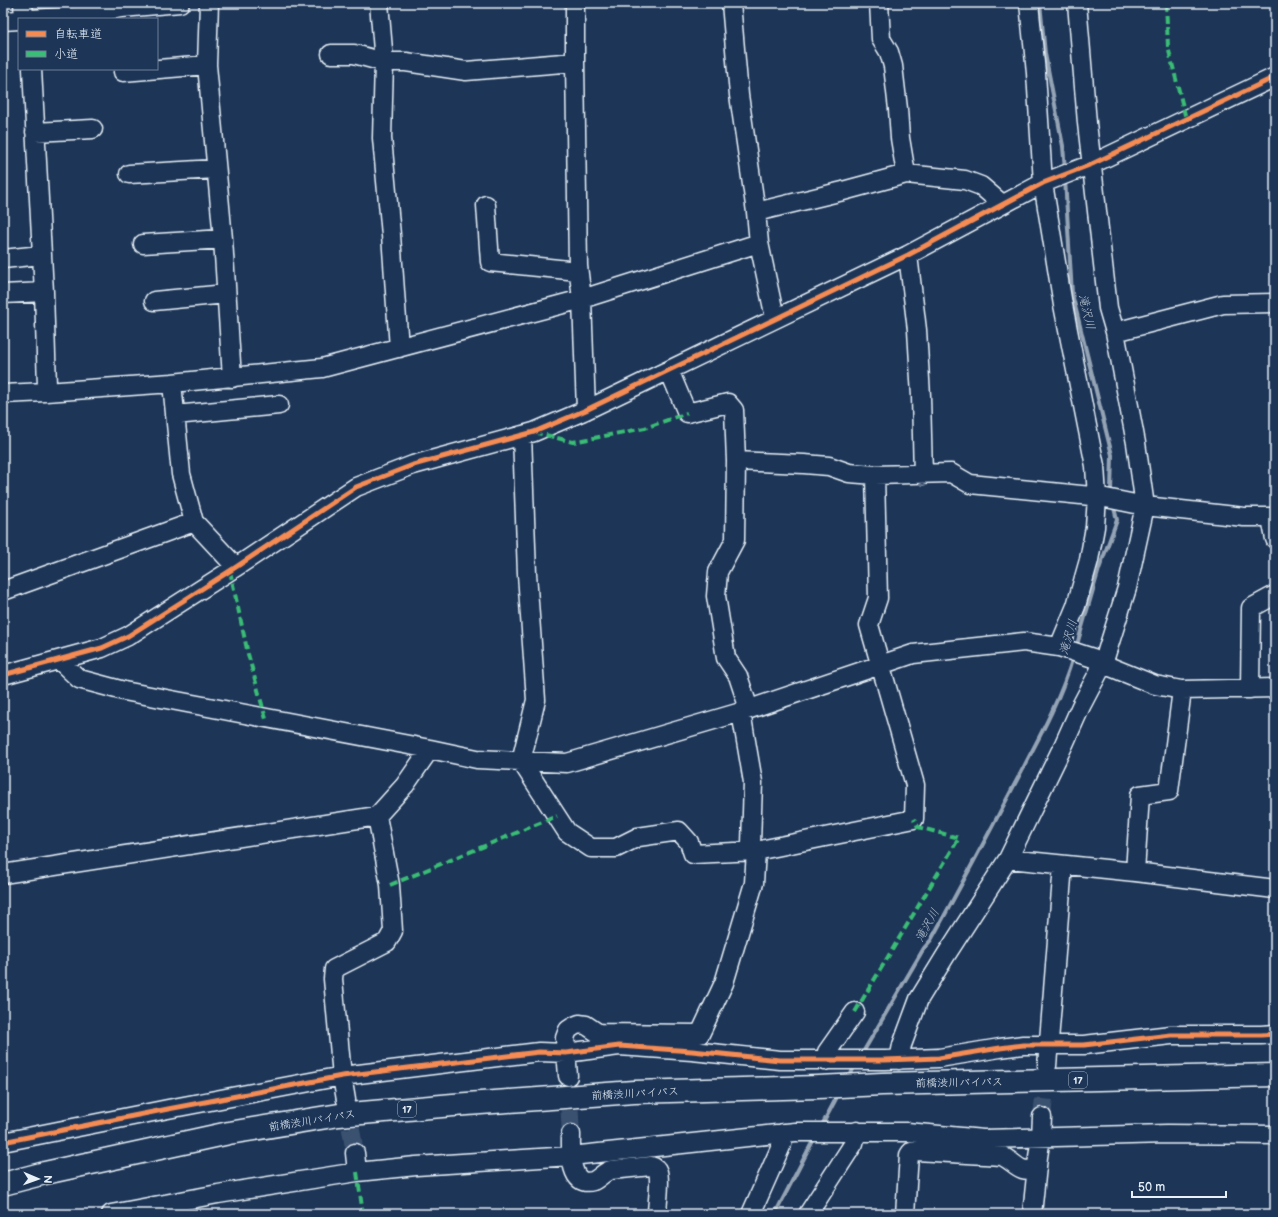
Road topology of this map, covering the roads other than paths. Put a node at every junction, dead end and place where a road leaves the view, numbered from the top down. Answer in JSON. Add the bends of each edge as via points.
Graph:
{"nodes":[{"id":1,"x":23,"y":3,"type":"edge"},
{"id":2,"x":180,"y":3,"type":"edge"},
{"id":3,"x":209,"y":3,"type":"edge"},
{"id":4,"x":379,"y":3,"type":"edge"},
{"id":5,"x":575,"y":3,"type":"edge"},
{"id":6,"x":731,"y":3,"type":"edge"},
{"id":7,"x":879,"y":3,"type":"edge"},
{"id":8,"x":1029,"y":3,"type":"edge"},
{"id":9,"x":1077,"y":3,"type":"edge"},
{"id":10,"x":122,"y":5,"type":"edge"},
{"id":11,"x":75,"y":14,"type":"edge"},
{"id":12,"x":24,"y":18,"type":"edge"},
{"id":13,"x":40,"y":18,"type":"edge"},
{"id":14,"x":18,"y":20,"type":"edge"},
{"id":15,"x":3,"y":21,"type":"edge"},
{"id":16,"x":331,"y":54,"type":"dead end"},
{"id":17,"x":384,"y":62,"type":"junction"},
{"id":18,"x":574,"y":62,"type":"junction"},
{"id":19,"x":207,"y":65,"type":"junction"},
{"id":20,"x":158,"y":69,"type":"edge"},
{"id":21,"x":32,"y":70,"type":"edge"},
{"id":22,"x":147,"y":70,"type":"edge"},
{"id":23,"x":123,"y":72,"type":"dead end"},
{"id":24,"x":1275,"y":77,"type":"edge"},
{"id":25,"x":93,"y":129,"type":"dead end"},
{"id":26,"x":35,"y":132,"type":"junction"},
{"id":27,"x":1092,"y":164,"type":"junction"},
{"id":28,"x":216,"y":169,"type":"junction"},
{"id":29,"x":129,"y":174,"type":"dead end"},
{"id":30,"x":906,"y":174,"type":"junction"},
{"id":31,"x":1043,"y":183,"type":"junction"},
{"id":32,"x":1002,"y":204,"type":"junction"},
{"id":33,"x":486,"y":206,"type":"dead end"},
{"id":34,"x":756,"y":212,"type":"junction"},
{"id":35,"x":223,"y":239,"type":"junction"},
{"id":36,"x":759,"y":243,"type":"junction"},
{"id":37,"x":143,"y":244,"type":"dead end"},
{"id":38,"x":42,"y":255,"type":"junction"},
{"id":39,"x":908,"y":255,"type":"junction"},
{"id":40,"x":3,"y":259,"type":"edge"},
{"id":41,"x":578,"y":271,"type":"junction"},
{"id":42,"x":44,"y":292,"type":"junction"},
{"id":43,"x":3,"y":294,"type":"edge"},
{"id":44,"x":226,"y":294,"type":"junction"},
{"id":45,"x":582,"y":299,"type":"junction"},
{"id":46,"x":154,"y":302,"type":"dead end"},
{"id":47,"x":1275,"y":303,"type":"edge"},
{"id":48,"x":775,"y":318,"type":"junction"},
{"id":49,"x":1115,"y":332,"type":"junction"},
{"id":50,"x":399,"y":348,"type":"junction"},
{"id":51,"x":669,"y":370,"type":"junction"},
{"id":52,"x":232,"y":378,"type":"junction"},
{"id":53,"x":172,"y":383,"type":"junction"},
{"id":54,"x":46,"y":392,"type":"junction"},
{"id":55,"x":3,"y":394,"type":"edge"},
{"id":56,"x":279,"y":405,"type":"dead end"},
{"id":57,"x":586,"y":410,"type":"junction"},
{"id":58,"x":175,"y":415,"type":"junction"},
{"id":59,"x":522,"y":436,"type":"junction"},
{"id":60,"x":736,"y":461,"type":"junction"},
{"id":61,"x":875,"y":475,"type":"junction"},
{"id":62,"x":923,"y":475,"type":"junction"},
{"id":63,"x":1099,"y":497,"type":"junction"},
{"id":64,"x":1145,"y":506,"type":"junction"},
{"id":65,"x":1273,"y":517,"type":"edge"},
{"id":66,"x":194,"y":522,"type":"junction"},
{"id":67,"x":1275,"y":539,"type":"edge"},
{"id":68,"x":236,"y":567,"type":"junction"},
{"id":69,"x":3,"y":591,"type":"edge"},
{"id":70,"x":1275,"y":595,"type":"edge"},
{"id":71,"x":1062,"y":648,"type":"junction"},
{"id":72,"x":60,"y":660,"type":"junction"},
{"id":73,"x":1098,"y":661,"type":"junction"},
{"id":74,"x":880,"y":665,"type":"junction"},
{"id":75,"x":3,"y":674,"type":"edge"},
{"id":76,"x":1275,"y":688,"type":"edge"},
{"id":77,"x":1250,"y":689,"type":"junction"},
{"id":78,"x":1182,"y":690,"type":"junction"},
{"id":79,"x":745,"y":710,"type":"junction"},
{"id":80,"x":430,"y":748,"type":"junction"},
{"id":81,"x":521,"y":761,"type":"junction"},
{"id":82,"x":377,"y":816,"type":"junction"},
{"id":83,"x":756,"y":851,"type":"junction"},
{"id":84,"x":1008,"y":859,"type":"junction"},
{"id":85,"x":1063,"y":865,"type":"junction"},
{"id":86,"x":1134,"y":872,"type":"junction"},
{"id":87,"x":3,"y":874,"type":"edge"},
{"id":88,"x":1275,"y":889,"type":"edge"},
{"id":89,"x":855,"y":1012,"type":"dead end"},
{"id":90,"x":1275,"y":1034,"type":"edge"},
{"id":91,"x":1048,"y":1044,"type":"junction"},
{"id":92,"x":566,"y":1053,"type":"junction"},
{"id":93,"x":892,"y":1060,"type":"junction"},
{"id":94,"x":828,"y":1061,"type":"junction"},
{"id":95,"x":1047,"y":1066,"type":"tunnel mouth"},
{"id":96,"x":1275,"y":1075,"type":"edge"},
{"id":97,"x":342,"y":1076,"type":"junction"},
{"id":98,"x":568,"y":1076,"type":"tunnel mouth"},
{"id":99,"x":1242,"y":1076,"type":"junction"},
{"id":100,"x":1275,"y":1079,"type":"edge"},
{"id":101,"x":346,"y":1100,"type":"tunnel mouth"},
{"id":102,"x":1042,"y":1117,"type":"tunnel mouth"},
{"id":103,"x":852,"y":1131,"type":"junction"},
{"id":104,"x":789,"y":1132,"type":"junction"},
{"id":105,"x":571,"y":1134,"type":"tunnel mouth"},
{"id":106,"x":1275,"y":1135,"type":"edge"},
{"id":107,"x":1041,"y":1137,"type":"junction"},
{"id":108,"x":3,"y":1142,"type":"edge"},
{"id":109,"x":355,"y":1153,"type":"tunnel mouth"},
{"id":110,"x":571,"y":1156,"type":"junction"},
{"id":111,"x":1037,"y":1168,"type":"junction"},
{"id":112,"x":357,"y":1172,"type":"junction"},
{"id":113,"x":5,"y":1186,"type":"edge"},
{"id":114,"x":111,"y":1214,"type":"edge"},
{"id":115,"x":657,"y":1214,"type":"edge"},
{"id":116,"x":751,"y":1214,"type":"edge"},
{"id":117,"x":808,"y":1214,"type":"edge"},
{"id":118,"x":905,"y":1214,"type":"edge"},
{"id":119,"x":1032,"y":1214,"type":"edge"}],
"edges":[{"from":1,"to":12,"type":"street"},
{"from":2,"to":10,"type":"street"},
{"from":3,"to":19,"type":"street"},
{"from":4,"to":17,"type":"street"},
{"from":5,"to":18,"type":"street"},
{"from":6,"to":34,"type":"street","via":[[739,95]]},
{"from":7,"to":30,"type":"street","via":[[881,39],[889,52],[893,66]]},
{"from":8,"to":31,"type":"street"},
{"from":9,"to":27,"type":"street"},
{"from":10,"to":11,"type":"street"},
{"from":11,"to":13,"type":"street"},
{"from":14,"to":15,"type":"street"},
{"from":16,"to":17,"type":"street","via":[[354,54]]},
{"from":17,"to":18,"type":"street","via":[[406,62],[466,71]]},
{"from":17,"to":50,"type":"street","via":[[382,138]]},
{"from":18,"to":41,"type":"street"},
{"from":19,"to":20,"type":"street"},
{"from":19,"to":28,"type":"street"},
{"from":21,"to":26,"type":"street"},
{"from":22,"to":23,"type":"street"},
{"from":24,"to":27,"type":"street"},
{"from":25,"to":26,"type":"street"},
{"from":26,"to":38,"type":"street"},
{"from":27,"to":31,"type":"street"},
{"from":27,"to":49,"type":"street","via":[[1108,308]]},
{"from":28,"to":29,"type":"street"},
{"from":28,"to":35,"type":"street"},
{"from":30,"to":32,"type":"street","via":[[965,180],[981,186]]},
{"from":30,"to":34,"type":"street"},
{"from":31,"to":32,"type":"street"},
{"from":31,"to":63,"type":"street","via":[[1062,305]]},
{"from":32,"to":39,"type":"street"},
{"from":33,"to":41,"type":"street","via":[[490,262]]},
{"from":34,"to":36,"type":"street"},
{"from":35,"to":37,"type":"street"},
{"from":35,"to":44,"type":"street"},
{"from":36,"to":45,"type":"street"},
{"from":36,"to":48,"type":"street"},
{"from":38,"to":40,"type":"street"},
{"from":38,"to":42,"type":"street"},
{"from":39,"to":48,"type":"street"},
{"from":39,"to":62,"type":"street","via":[[917,330]]},
{"from":41,"to":45,"type":"street"},
{"from":42,"to":43,"type":"street"},
{"from":42,"to":54,"type":"street"},
{"from":44,"to":46,"type":"street"},
{"from":44,"to":52,"type":"street"},
{"from":45,"to":50,"type":"street"},
{"from":45,"to":57,"type":"street"},
{"from":47,"to":49,"type":"street","via":[[1224,304]]},
{"from":48,"to":51,"type":"street"},
{"from":49,"to":64,"type":"street","via":[[1140,461]]},
{"from":50,"to":52,"type":"street","via":[[322,368]]},
{"from":51,"to":57,"type":"street"},
{"from":51,"to":60,"type":"street","via":[[687,413],[728,403],[734,410]]},
{"from":52,"to":53,"type":"street"},
{"from":53,"to":54,"type":"street"},
{"from":53,"to":58,"type":"street"},
{"from":54,"to":55,"type":"street"},
{"from":56,"to":58,"type":"street"},
{"from":57,"to":59,"type":"street"},
{"from":58,"to":66,"type":"street","via":[[181,474]]},
{"from":59,"to":68,"type":"street","via":[[413,465],[356,487]]},
{"from":59,"to":81,"type":"street","via":[[527,574],[536,700]]},
{"from":60,"to":61,"type":"street","via":[[829,466],[849,473]]},
{"from":60,"to":79,"type":"street","via":[[735,540],[718,572],[716,596],[726,658],[738,676]]},
{"from":61,"to":62,"type":"street"},
{"from":61,"to":74,"type":"street","via":[[878,598],[869,625]]},
{"from":62,"to":63,"type":"street","via":[[951,473],[970,484]]},
{"from":63,"to":64,"type":"street"},
{"from":63,"to":71,"type":"street","via":[[1089,560]]},
{"from":64,"to":65,"type":"street","via":[[1244,517]]},
{"from":64,"to":73,"type":"street","via":[[1126,588]]},
{"from":65,"to":67,"type":"street"},
{"from":66,"to":68,"type":"street"},
{"from":66,"to":69,"type":"street"},
{"from":68,"to":72,"type":"street","via":[[128,636],[102,648]]},
{"from":70,"to":77,"type":"street","via":[[1251,608]]},
{"from":71,"to":73,"type":"street"},
{"from":71,"to":74,"type":"street","via":[[1024,642],[913,654]]},
{"from":72,"to":75,"type":"street"},
{"from":72,"to":80,"type":"street","via":[[79,679],[124,691]]},
{"from":73,"to":78,"type":"street","via":[[1155,685]]},
{"from":73,"to":84,"type":"street","via":[[1082,706]]},
{"from":74,"to":79,"type":"street"},
{"from":74,"to":83,"type":"street","via":[[915,785],[914,819]]},
{"from":76,"to":77,"type":"street"},
{"from":77,"to":78,"type":"street"},
{"from":78,"to":86,"type":"street","via":[[1169,791],[1140,795]]},
{"from":79,"to":81,"type":"street","via":[[567,763]]},
{"from":79,"to":83,"type":"street","via":[[753,782],[751,844]]},
{"from":80,"to":81,"type":"street","via":[[476,759]]},
{"from":80,"to":82,"type":"street","via":[[405,785]]},
{"from":81,"to":83,"type":"street","via":[[567,832],[591,848],[616,848],[638,837],[679,831],[689,842],[692,854]]},
{"from":82,"to":87,"type":"street"},
{"from":82,"to":97,"type":"street","via":[[390,885],[393,931],[387,942],[334,969]]},
{"from":83,"to":92,"type":"street","via":[[754,883],[724,983],[700,1034],[598,1033],[586,1025],[579,1024],[568,1030],[565,1038]]},
{"from":84,"to":85,"type":"street"},
{"from":84,"to":93,"type":"street","via":[[919,999],[902,1045]]},
{"from":85,"to":86,"type":"street"},
{"from":85,"to":91,"type":"street"},
{"from":86,"to":88,"type":"street"},
{"from":89,"to":94,"type":"street","via":[[827,1052]]},
{"from":90,"to":91,"type":"street","via":[[1171,1034],[1084,1045]]},
{"from":91,"to":93,"type":"street","via":[[1023,1045],[939,1058]]},
{"from":91,"to":95,"type":"street"},
{"from":92,"to":94,"type":"street","via":[[620,1046],[780,1060]]},
{"from":92,"to":97,"type":"street","via":[[539,1052]]},
{"from":92,"to":98,"type":"street"},
{"from":93,"to":94,"type":"street"},
{"from":96,"to":99,"type":"highway","name":"前橋渋川バイパス","number":"17"},
{"from":97,"to":101,"type":"street"},
{"from":97,"to":108,"type":"street"},
{"from":99,"to":100,"type":"highway","number":"17"},
{"from":99,"to":113,"type":"highway","name":"前橋渋川バイパス","number":"17","via":[[634,1092],[339,1114],[229,1133],[121,1156]]},
{"from":102,"to":107,"type":"street"},
{"from":103,"to":104,"type":"street"},
{"from":103,"to":107,"type":"street","via":[[914,1132],[983,1139]]},
{"from":103,"to":117,"type":"street","via":[[854,1143]]},
{"from":104,"to":110,"type":"street"},
{"from":104,"to":116,"type":"street"},
{"from":105,"to":110,"type":"street"},
{"from":106,"to":107,"type":"street"},
{"from":107,"to":111,"type":"street"},
{"from":109,"to":112,"type":"street"},
{"from":110,"to":112,"type":"street"},
{"from":110,"to":115,"type":"street","via":[[572,1168],[576,1175],[581,1180],[588,1181],[594,1181],[611,1170],[651,1166],[656,1168],[659,1179]]},
{"from":111,"to":118,"type":"street","via":[[1020,1169],[1002,1156],[912,1152],[909,1155]]},
{"from":111,"to":119,"type":"street"},
{"from":112,"to":114,"type":"street"}]}
